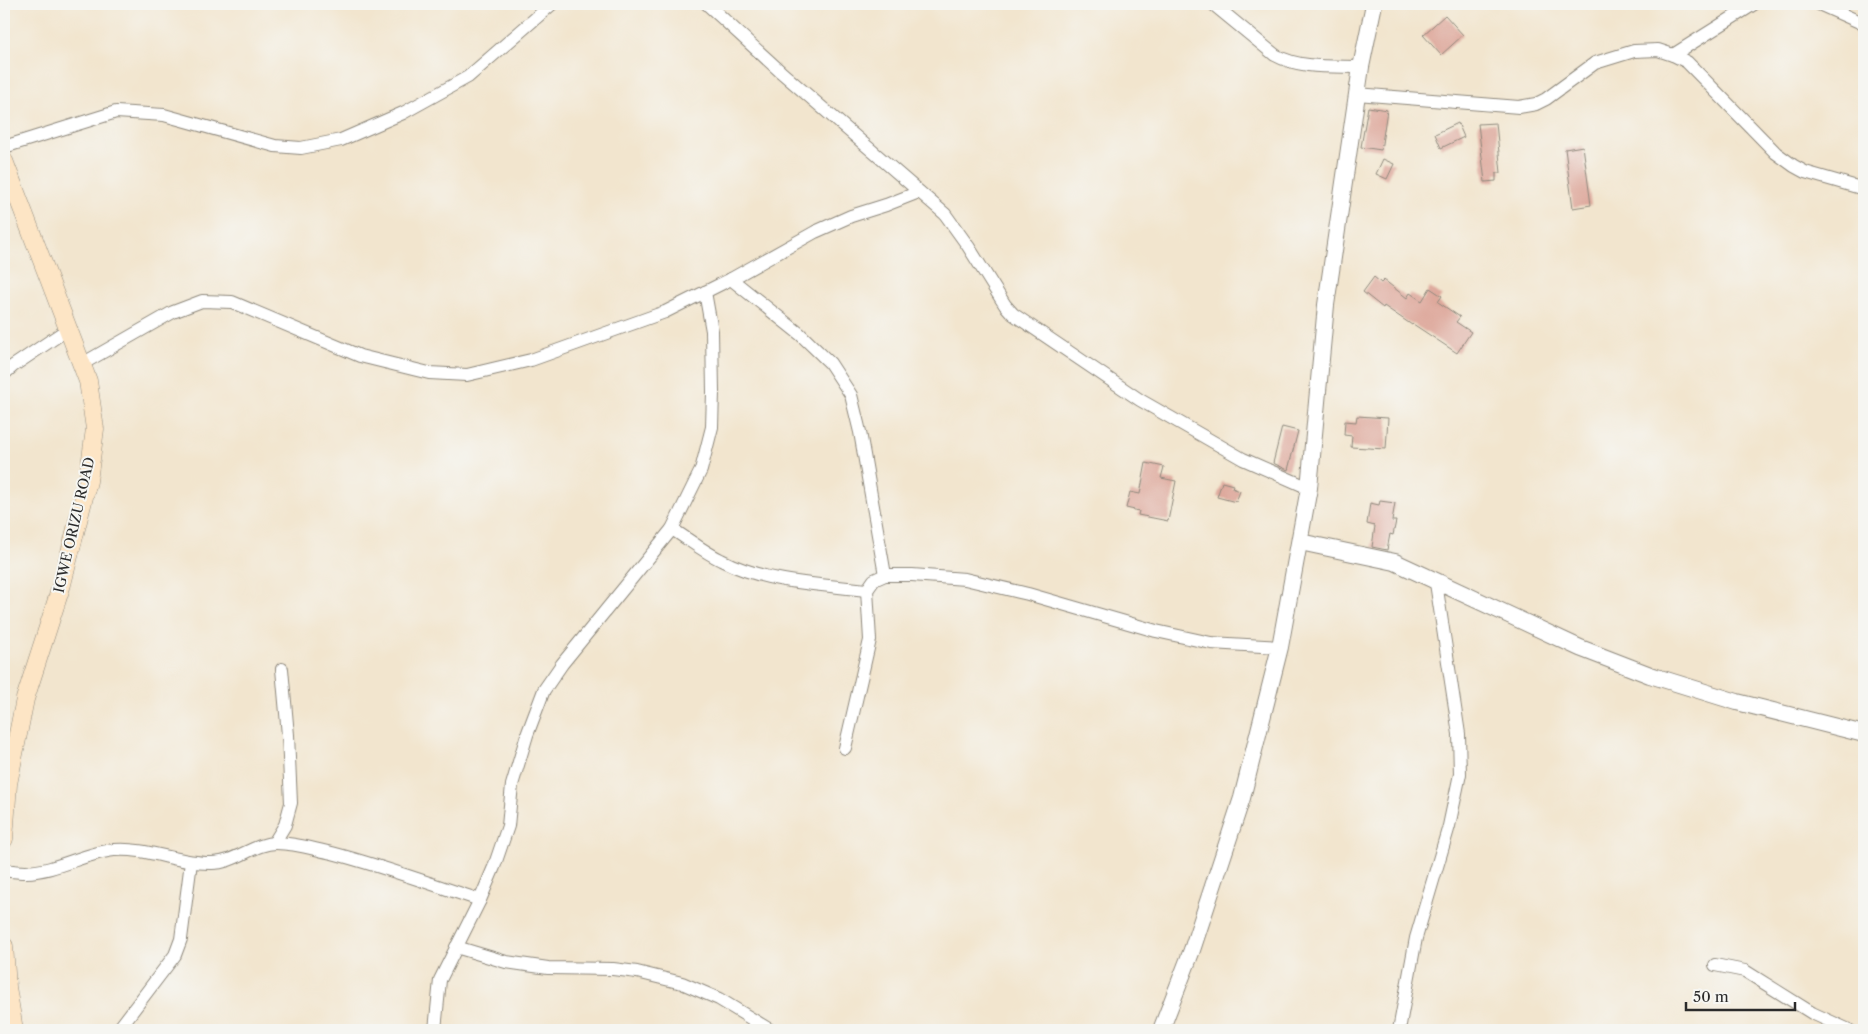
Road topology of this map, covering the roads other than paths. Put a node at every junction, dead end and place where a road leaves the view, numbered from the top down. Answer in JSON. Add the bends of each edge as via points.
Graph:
{"nodes":[{"id":1,"x":552,"y":4,"type":"edge"},
{"id":2,"x":707,"y":4,"type":"edge"},
{"id":3,"x":1213,"y":4,"type":"edge"},
{"id":4,"x":1374,"y":4,"type":"edge"},
{"id":5,"x":1754,"y":4,"type":"edge"},
{"id":6,"x":1819,"y":4,"type":"edge"},
{"id":7,"x":1864,"y":24,"type":"edge"},
{"id":8,"x":1673,"y":55,"type":"junction"},
{"id":9,"x":1361,"y":67,"type":"junction"},
{"id":10,"x":1357,"y":94,"type":"junction"},
{"id":11,"x":4,"y":148,"type":"edge"},
{"id":12,"x":4,"y":161,"type":"edge"},
{"id":13,"x":1864,"y":188,"type":"edge"},
{"id":14,"x":919,"y":192,"type":"junction"},
{"id":15,"x":731,"y":279,"type":"junction"},
{"id":16,"x":705,"y":292,"type":"junction"},
{"id":17,"x":68,"y":329,"type":"junction"},
{"id":18,"x":82,"y":364,"type":"junction"},
{"id":19,"x":4,"y":374,"type":"edge"},
{"id":20,"x":1309,"y":488,"type":"junction"},
{"id":21,"x":672,"y":529,"type":"junction"},
{"id":22,"x":1300,"y":542,"type":"junction"},
{"id":23,"x":885,"y":575,"type":"junction"},
{"id":24,"x":1436,"y":583,"type":"junction"},
{"id":25,"x":867,"y":590,"type":"junction"},
{"id":26,"x":1280,"y":647,"type":"junction"},
{"id":27,"x":282,"y":669,"type":"dead end"},
{"id":28,"x":1864,"y":734,"type":"edge"},
{"id":29,"x":845,"y":748,"type":"dead end"},
{"id":30,"x":4,"y":838,"type":"edge"},
{"id":31,"x":274,"y":843,"type":"junction"},
{"id":32,"x":191,"y":862,"type":"junction"},
{"id":33,"x":4,"y":870,"type":"edge"},
{"id":34,"x":480,"y":900,"type":"junction"},
{"id":35,"x":4,"y":946,"type":"edge"},
{"id":36,"x":456,"y":947,"type":"junction"},
{"id":37,"x":1715,"y":965,"type":"dead end"},
{"id":38,"x":14,"y":1030,"type":"edge"},
{"id":39,"x":118,"y":1030,"type":"edge"},
{"id":40,"x":435,"y":1030,"type":"edge"},
{"id":41,"x":770,"y":1030,"type":"edge"},
{"id":42,"x":1161,"y":1030,"type":"edge"},
{"id":43,"x":1399,"y":1030,"type":"edge"},
{"id":44,"x":1849,"y":1030,"type":"edge"}],
"edges":[{"from":1,"to":11,"type":"street","via":[[468,77],[403,113],[342,140],[301,148],[275,146],[164,114],[116,112]]},
{"from":2,"to":14,"type":"street"},
{"from":3,"to":9,"type":"street","via":[[1285,61]]},
{"from":4,"to":9,"type":"street"},
{"from":5,"to":8,"type":"street"},
{"from":6,"to":7,"type":"street"},
{"from":8,"to":10,"type":"street","via":[[1658,50],[1634,51],[1595,63],[1546,99],[1519,107]]},
{"from":8,"to":13,"type":"street","via":[[1687,62],[1776,153],[1794,166]]},
{"from":9,"to":10,"type":"street"},
{"from":10,"to":20,"type":"street","via":[[1326,305]]},
{"from":12,"to":17,"type":"main road","name":"IGWE ORIZU ROAD"},
{"from":14,"to":15,"type":"street","via":[[815,232]]},
{"from":14,"to":20,"type":"street","via":[[945,214],[1014,314],[1140,400],[1243,459]]},
{"from":15,"to":16,"type":"street"},
{"from":15,"to":23,"type":"street","via":[[812,346],[830,364],[851,395]]},
{"from":16,"to":18,"type":"street","via":[[665,312],[532,360],[468,375],[429,373],[360,356],[232,302],[202,302],[172,312]]},
{"from":16,"to":21,"type":"street","via":[[713,351],[712,427],[702,470]]},
{"from":17,"to":18,"type":"main road","name":"IGWE ORIZU ROAD"},
{"from":17,"to":19,"type":"street"},
{"from":18,"to":30,"type":"main road","name":"IGWE ORIZU ROAD","via":[[88,381],[95,429],[88,481],[62,584],[25,699],[8,784]]},
{"from":20,"to":22,"type":"street"},
{"from":21,"to":25,"type":"street","via":[[720,560],[755,574]]},
{"from":21,"to":34,"type":"street","via":[[544,690],[512,785],[508,826]]},
{"from":22,"to":24,"type":"street","via":[[1394,562]]},
{"from":22,"to":26,"type":"street"},
{"from":23,"to":25,"type":"street","via":[[874,580]]},
{"from":23,"to":26,"type":"street","via":[[965,579],[1211,643]]},
{"from":24,"to":28,"type":"street","via":[[1580,648],[1650,675],[1737,702]]},
{"from":24,"to":43,"type":"street","via":[[1459,734],[1460,774],[1449,826],[1416,938]]},
{"from":25,"to":29,"type":"street","via":[[870,640]]},
{"from":26,"to":42,"type":"street","via":[[1239,807],[1192,950]]},
{"from":27,"to":31,"type":"street","via":[[291,803],[285,825]]},
{"from":31,"to":32,"type":"street","via":[[213,864]]},
{"from":31,"to":34,"type":"street","via":[[293,843],[358,860]]},
{"from":32,"to":33,"type":"street","via":[[116,850],[27,872]]},
{"from":32,"to":39,"type":"street","via":[[181,940],[175,955]]},
{"from":34,"to":36,"type":"street"},
{"from":35,"to":38,"type":"main road"},
{"from":36,"to":40,"type":"street","via":[[440,980]]},
{"from":36,"to":41,"type":"street","via":[[506,962],[548,968],[629,970],[682,982],[719,999]]},
{"from":37,"to":44,"type":"street","via":[[1746,971],[1812,1013]]}]}
